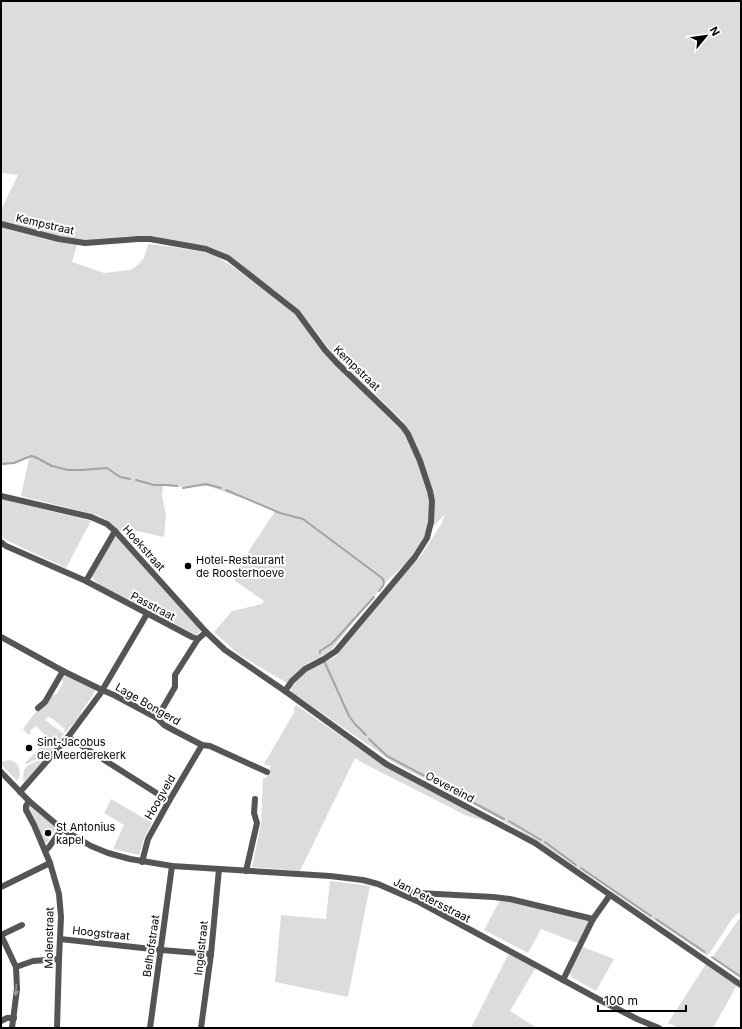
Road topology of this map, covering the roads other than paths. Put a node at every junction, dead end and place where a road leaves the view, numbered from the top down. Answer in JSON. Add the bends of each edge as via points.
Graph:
{"nodes":[{"id":1,"x":1,"y":224,"type":"edge"},
{"id":2,"x":1,"y":496,"type":"edge"},
{"id":3,"x":115,"y":531,"type":"junction"},
{"id":4,"x":1,"y":542,"type":"edge"},
{"id":5,"x":86,"y":581,"type":"junction"},
{"id":6,"x":147,"y":614,"type":"junction"},
{"id":7,"x":206,"y":632,"type":"junction"},
{"id":8,"x":1,"y":637,"type":"edge"},
{"id":9,"x":198,"y":639,"type":"junction"},
{"id":10,"x":63,"y":671,"type":"junction"},
{"id":11,"x":102,"y":690,"type":"junction"},
{"id":12,"x":285,"y":691,"type":"junction"},
{"id":13,"x":38,"y":708,"type":"dead end"},
{"id":14,"x":157,"y":718,"type":"junction"},
{"id":15,"x":68,"y":737,"type":"junction"},
{"id":16,"x":202,"y":745,"type":"junction"},
{"id":17,"x":1,"y":772,"type":"edge"},
{"id":18,"x":267,"y":772,"type":"dead end"},
{"id":19,"x":20,"y":792,"type":"junction"},
{"id":20,"x":254,"y":799,"type":"dead end"},
{"id":21,"x":29,"y":800,"type":"junction"},
{"id":22,"x":169,"y":801,"type":"junction"},
{"id":23,"x":62,"y":829,"type":"junction"},
{"id":24,"x":45,"y":851,"type":"junction"},
{"id":25,"x":142,"y":862,"type":"junction"},
{"id":26,"x":50,"y":863,"type":"junction"},
{"id":27,"x":172,"y":866,"type":"junction"},
{"id":28,"x":219,"y":869,"type":"junction"},
{"id":29,"x":246,"y":871,"type":"junction"},
{"id":30,"x":1,"y":887,"type":"edge"},
{"id":31,"x":397,"y":892,"type":"junction"},
{"id":32,"x":610,"y":895,"type":"junction"},
{"id":33,"x":593,"y":919,"type":"junction"},
{"id":34,"x":22,"y":925,"type":"dead end"},
{"id":35,"x":1,"y":935,"type":"edge"},
{"id":36,"x":60,"y":939,"type":"junction"},
{"id":37,"x":161,"y":950,"type":"junction"},
{"id":38,"x":211,"y":954,"type":"junction"},
{"id":39,"x":59,"y":959,"type":"junction"},
{"id":40,"x":16,"y":967,"type":"junction"},
{"id":41,"x":563,"y":980,"type":"junction"},
{"id":42,"x":741,"y":985,"type":"edge"},
{"id":43,"x":14,"y":1018,"type":"junction"},
{"id":44,"x":1,"y":1021,"type":"edge"},
{"id":45,"x":12,"y":1028,"type":"edge"},
{"id":46,"x":57,"y":1028,"type":"edge"},
{"id":47,"x":150,"y":1028,"type":"edge"},
{"id":48,"x":200,"y":1028,"type":"edge"},
{"id":49,"x":659,"y":1028,"type":"edge"}],
"edges":[{"from":1,"to":12,"type":"street","name":"Kempstraat","via":[[85,243],[150,240],[206,249],[228,258],[297,312],[325,350],[408,434],[430,491],[432,511],[427,538],[415,557],[336,651],[324,660],[305,668]]},
{"from":2,"to":3,"type":"street","name":"Hoekstraat","via":[[91,517],[107,524]]},
{"from":3,"to":5,"type":"street"},
{"from":3,"to":7,"type":"street","name":"Hoekstraat"},
{"from":4,"to":5,"type":"street","name":"Passtraat"},
{"from":5,"to":6,"type":"street","name":"Passtraat"},
{"from":6,"to":9,"type":"street","name":"Passtraat"},
{"from":6,"to":11,"type":"street"},
{"from":7,"to":9,"type":"street"},
{"from":7,"to":12,"type":"street","via":[[225,650]]},
{"from":8,"to":10,"type":"street","name":"Lage Bongerd"},
{"from":9,"to":14,"type":"street","via":[[175,675],[175,687]]},
{"from":10,"to":11,"type":"street","name":"Lage Bongerd"},
{"from":10,"to":13,"type":"street","via":[[45,702]]},
{"from":11,"to":14,"type":"street","name":"Lage Bongerd"},
{"from":11,"to":15,"type":"street"},
{"from":12,"to":32,"type":"street","name":"Oevereind","via":[[386,764],[535,843]]},
{"from":14,"to":16,"type":"street","name":"Lage Bongerd","via":[[164,725]]},
{"from":15,"to":19,"type":"street"},
{"from":15,"to":22,"type":"street"},
{"from":16,"to":18,"type":"street","name":"Lage Bongerd","via":[[210,746]]},
{"from":16,"to":22,"type":"street","name":"Hoogveld"},
{"from":17,"to":19,"type":"street","name":"Jan Petersstraat"},
{"from":19,"to":21,"type":"street","name":"Jan Petersstraat"},
{"from":20,"to":29,"type":"street","via":[[257,823]]},
{"from":21,"to":23,"type":"street","name":"Jan Petersstraat"},
{"from":21,"to":24,"type":"street","name":"Molenstraat","via":[[26,810]]},
{"from":22,"to":25,"type":"street","name":"Hoogveld","via":[[148,839]]},
{"from":23,"to":24,"type":"street"},
{"from":23,"to":25,"type":"street","name":"Jan Petersstraat","via":[[108,854]]},
{"from":24,"to":26,"type":"street","name":"Molenstraat"},
{"from":25,"to":27,"type":"street","name":"Jan Petersstraat"},
{"from":26,"to":30,"type":"street"},
{"from":26,"to":36,"type":"street","name":"Molenstraat","via":[[59,894]]},
{"from":27,"to":28,"type":"street","name":"Jan Petersstraat"},
{"from":27,"to":37,"type":"street","name":"Belhofstraat"},
{"from":28,"to":29,"type":"street","name":"Jan Petersstraat"},
{"from":28,"to":38,"type":"street","name":"Ingelstraat"},
{"from":29,"to":31,"type":"street","name":"Jan Petersstraat","via":[[349,878],[378,884]]},
{"from":31,"to":33,"type":"street","via":[[510,899]]},
{"from":31,"to":41,"type":"street","name":"Jan Petersstraat"},
{"from":32,"to":33,"type":"street"},
{"from":32,"to":42,"type":"street","name":"Oevereind"},
{"from":33,"to":41,"type":"street"},
{"from":34,"to":35,"type":"street"},
{"from":35,"to":40,"type":"street"},
{"from":36,"to":37,"type":"street","name":"Hoogstraat"},
{"from":36,"to":39,"type":"street","name":"Molenstraat"},
{"from":37,"to":38,"type":"street","name":"Hoogstraat"},
{"from":37,"to":47,"type":"street","name":"Belhofstraat"},
{"from":38,"to":48,"type":"street","name":"Ingelstraat"},
{"from":39,"to":40,"type":"street","via":[[33,961]]},
{"from":39,"to":46,"type":"street","name":"Molenstraat"},
{"from":40,"to":43,"type":"street","one_way":true},
{"from":41,"to":49,"type":"street","name":"Jan Petersstraat"},
{"from":43,"to":44,"type":"street"},
{"from":43,"to":45,"type":"street"}]}
